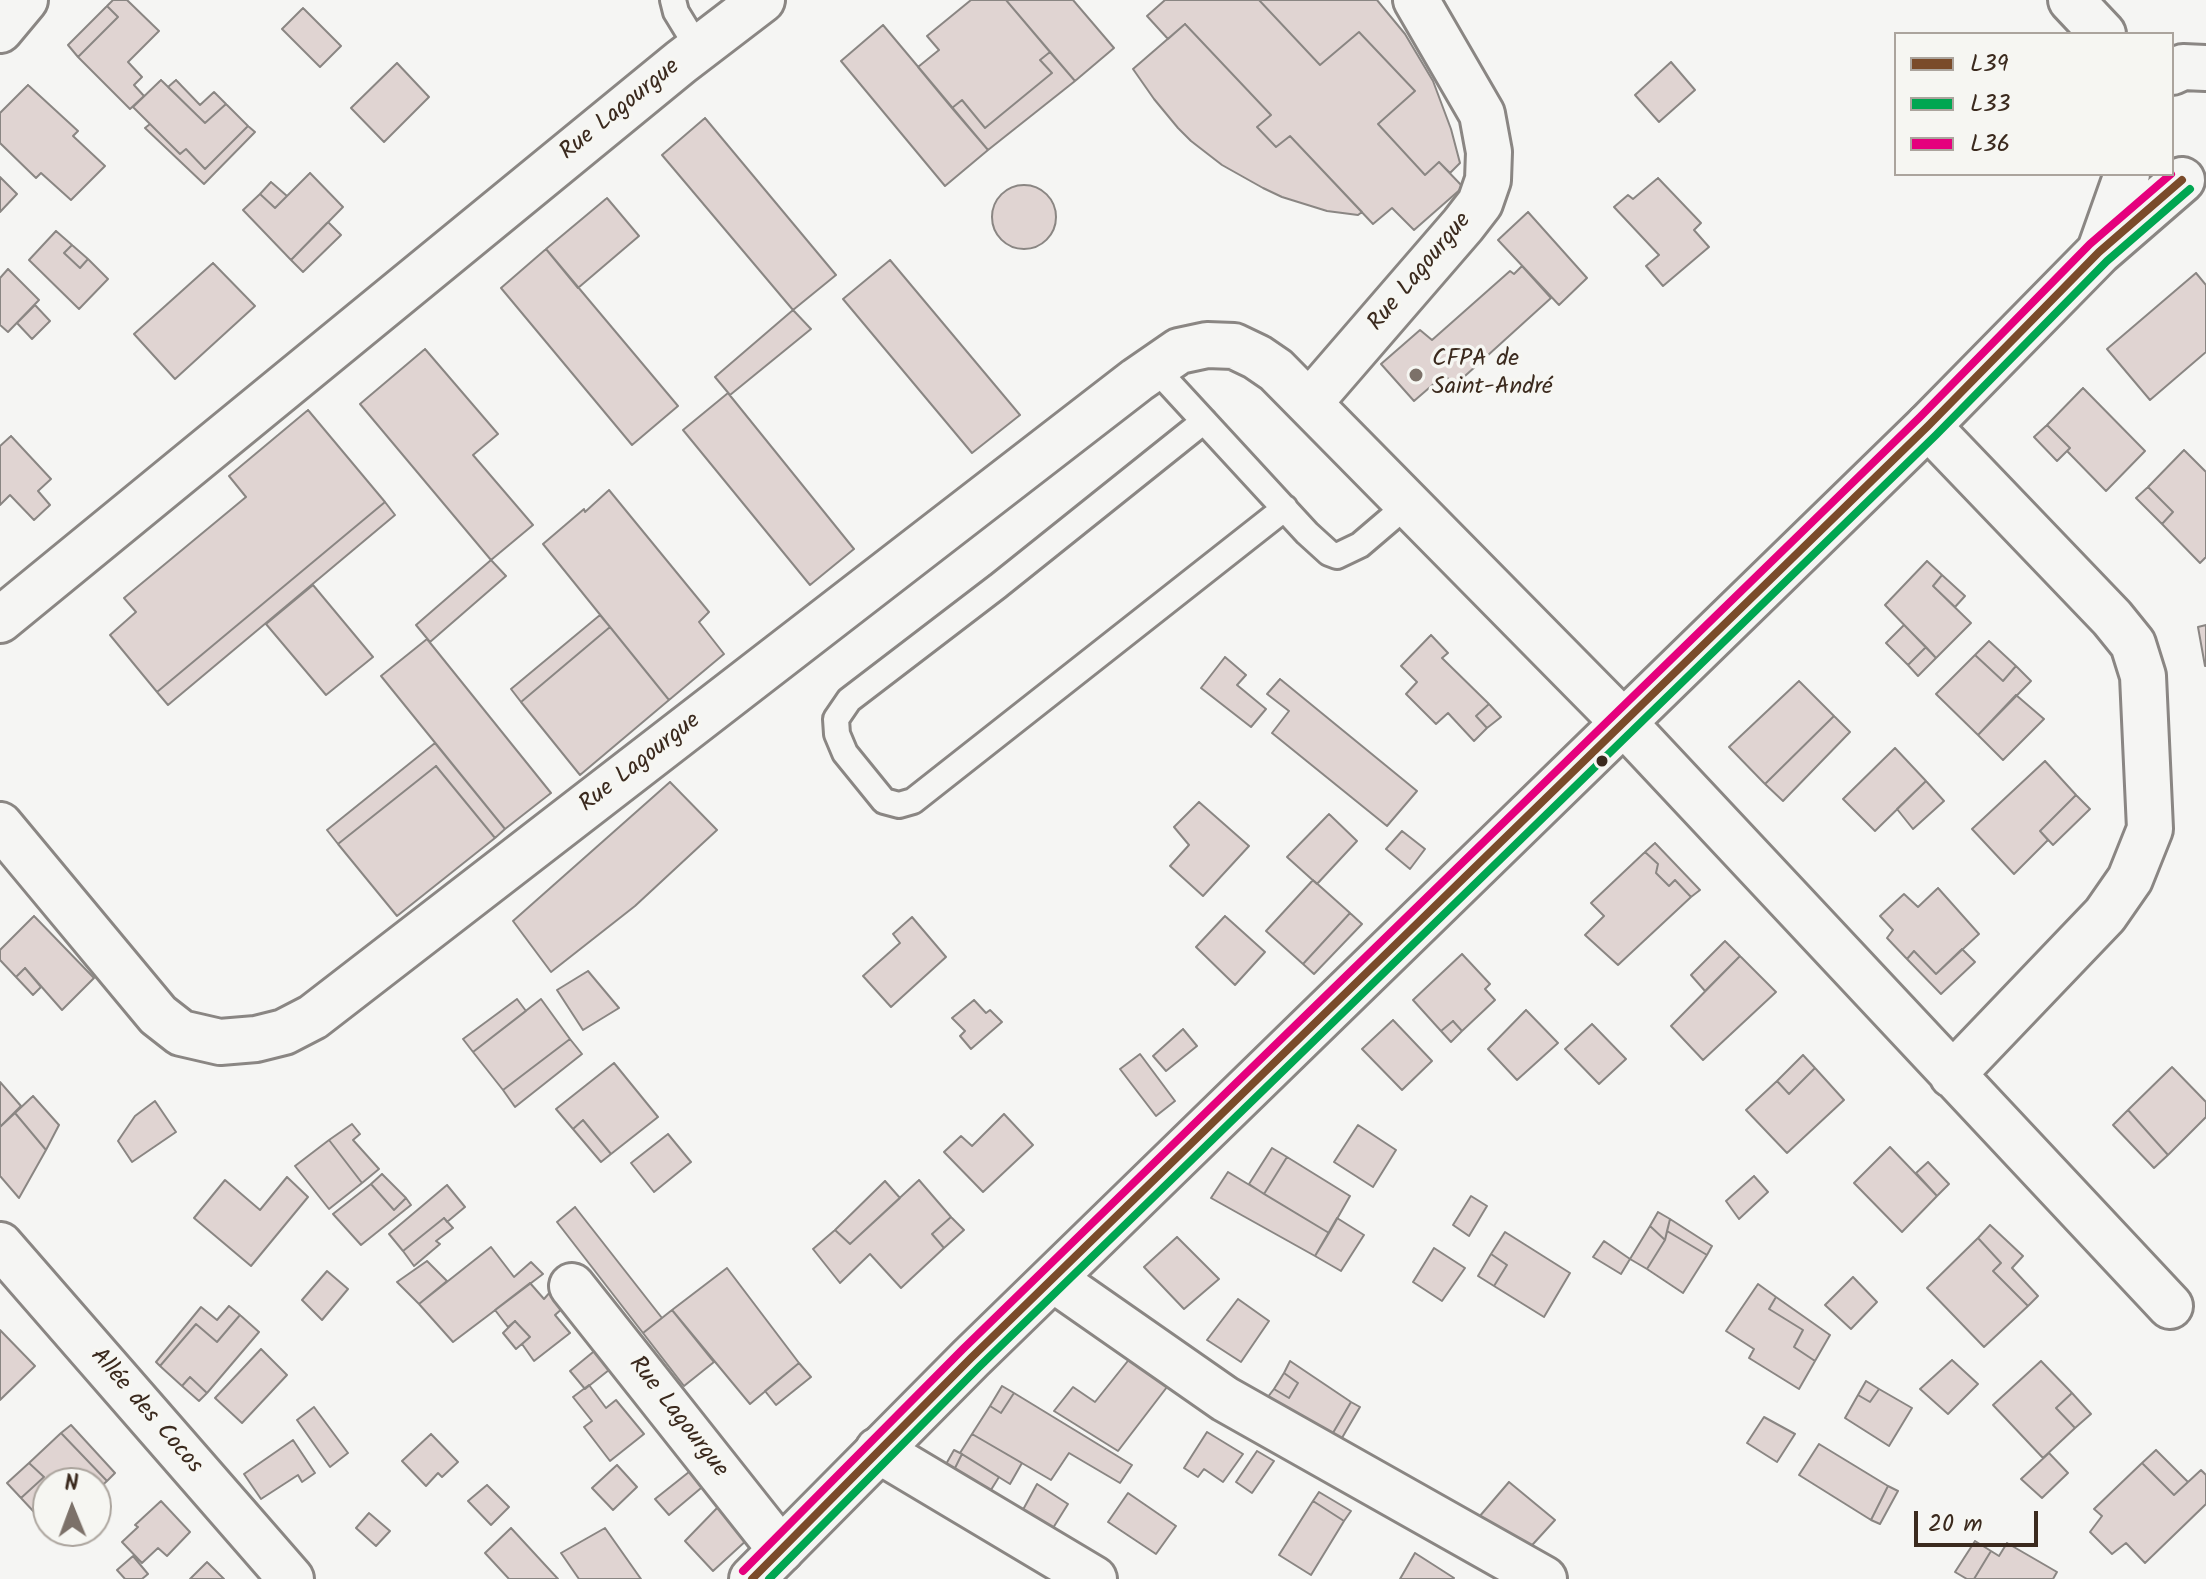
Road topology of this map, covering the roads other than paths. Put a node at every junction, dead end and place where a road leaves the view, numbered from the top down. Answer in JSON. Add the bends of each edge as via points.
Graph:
{"nodes":[{"id":1,"x":25,"y":0,"type":"edge"},
{"id":2,"x":673,"y":0,"type":"edge"},
{"id":3,"x":762,"y":0,"type":"edge"},
{"id":4,"x":1416,"y":0,"type":"edge"},
{"id":5,"x":2071,"y":0,"type":"edge"},
{"id":6,"x":0,"y":30,"type":"edge"},
{"id":7,"x":2101,"y":32,"type":"edge"},
{"id":8,"x":698,"y":48,"type":"junction"},
{"id":9,"x":2126,"y":176,"type":"edge"},
{"id":10,"x":2185,"y":178,"type":"edge"},
{"id":11,"x":2099,"y":252,"type":"junction"},
{"id":12,"x":1155,"y":368,"type":"junction"},
{"id":13,"x":1310,"y":402,"type":"junction"},
{"id":14,"x":1204,"y":421,"type":"junction"},
{"id":15,"x":1928,"y":426,"type":"junction"},
{"id":16,"x":1408,"y":504,"type":"junction"},
{"id":17,"x":1285,"y":508,"type":"junction"},
{"id":18,"x":0,"y":620,"type":"edge"},
{"id":19,"x":1624,"y":723,"type":"junction"},
{"id":20,"x":0,"y":825,"type":"edge"},
{"id":21,"x":1952,"y":1075,"type":"junction"},
{"id":22,"x":0,"y":1245,"type":"edge"},
{"id":23,"x":1053,"y":1279,"type":"junction"},
{"id":24,"x":572,"y":1286,"type":"dead end"},
{"id":25,"x":2170,"y":1306,"type":"dead end"},
{"id":26,"x":878,"y":1450,"type":"junction"},
{"id":27,"x":767,"y":1564,"type":"edge"},
{"id":28,"x":291,"y":1579,"type":"edge"},
{"id":29,"x":1094,"y":1579,"type":"edge"},
{"id":30,"x":1544,"y":1579,"type":"edge"}],
"edges":[{"from":1,"to":6,"type":"street"},
{"from":2,"to":8,"type":"lane"},
{"from":3,"to":8,"type":"street","name":"Rue Lagourgue"},
{"from":4,"to":13,"type":"street","name":"Rue Lagourgue","via":[[1482,114],[1488,180],[1480,203],[1463,225]]},
{"from":5,"to":7,"type":"street"},
{"from":8,"to":18,"type":"street","name":"Rue Lagourgue"},
{"from":9,"to":11,"type":"street"},
{"from":10,"to":11,"type":"street"},
{"from":11,"to":15,"type":"street"},
{"from":12,"to":13,"type":"street","name":"Rue Lagourgue","via":[[1179,351],[1234,346],[1276,370]]},
{"from":12,"to":14,"type":"lane"},
{"from":12,"to":20,"type":"street","name":"Rue Lagourgue","via":[[313,1017],[284,1032],[220,1042],[181,1033],[158,1015]]},
{"from":13,"to":16,"type":"street","name":"Rue Lagourgue"},
{"from":14,"to":17,"type":"lane"},
{"from":14,"to":17,"type":"lane","via":[[849,700],[836,719],[837,734],[845,753],[884,801],[913,801]]},
{"from":15,"to":19,"type":"street"},
{"from":15,"to":21,"type":"street","via":[[2133,644],[2143,676],[2150,829],[2130,879],[2105,915]]},
{"from":16,"to":17,"type":"lane","via":[[1360,545],[1337,556]]},
{"from":16,"to":19,"type":"street","name":"Rue Lagourgue"},
{"from":19,"to":21,"type":"street","name":"Rue Lagourgue"},
{"from":19,"to":23,"type":"street"},
{"from":21,"to":25,"type":"street","name":"Rue Lagourgue"},
{"from":22,"to":28,"type":"street","name":"Allée des Cocos"},
{"from":23,"to":26,"type":"street"},
{"from":23,"to":30,"type":"street","via":[[1225,1399]]},
{"from":24,"to":27,"type":"street","name":"Rue Lagourgue"},
{"from":26,"to":27,"type":"street"},
{"from":26,"to":29,"type":"street"}]}
